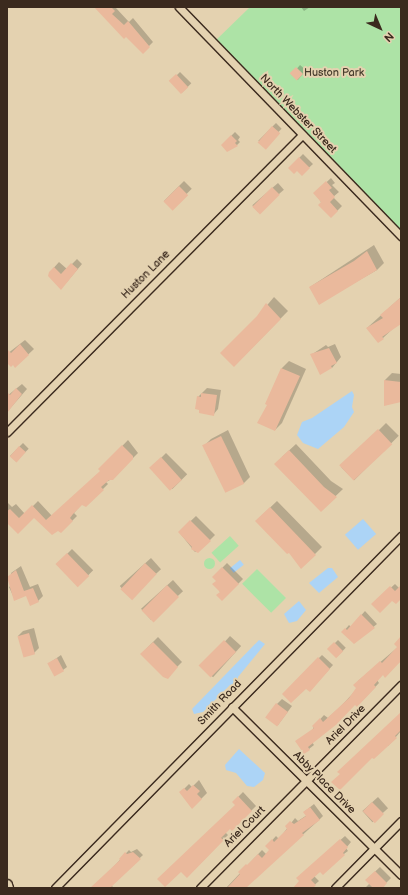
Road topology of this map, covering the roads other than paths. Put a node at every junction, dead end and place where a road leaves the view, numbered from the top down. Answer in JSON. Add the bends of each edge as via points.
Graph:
{"nodes":[{"id":1,"x":178,"y":7,"type":"edge"},
{"id":2,"x":302,"y":135,"type":"junction"},
{"id":3,"x":401,"y":236,"type":"edge"},
{"id":4,"x":7,"y":432,"type":"edge"},
{"id":5,"x":401,"y":536,"type":"edge"},
{"id":6,"x":401,"y":685,"type":"edge"},
{"id":7,"x":232,"y":707,"type":"junction"},
{"id":8,"x":306,"y":781,"type":"junction"},
{"id":9,"x":401,"y":821,"type":"edge"},
{"id":10,"x":374,"y":849,"type":"junction"},
{"id":11,"x":401,"y":875,"type":"edge"},
{"id":12,"x":7,"y":885,"type":"edge"},
{"id":13,"x":8,"y":888,"type":"edge"},
{"id":14,"x":56,"y":888,"type":"edge"},
{"id":15,"x":200,"y":888,"type":"edge"},
{"id":16,"x":335,"y":888,"type":"edge"}],
"edges":[{"from":1,"to":2,"type":"street","name":"North Webster Street"},
{"from":2,"to":3,"type":"street","name":"North Webster Street"},
{"from":2,"to":4,"type":"street","name":"Huston Lane"},
{"from":5,"to":7,"type":"street","name":"Smith Road"},
{"from":6,"to":8,"type":"street","name":"Ariel Drive"},
{"from":7,"to":8,"type":"street","name":"Abby Place Drive"},
{"from":7,"to":14,"type":"street","name":"Smith Road"},
{"from":8,"to":10,"type":"street","name":"Abby Place Drive"},
{"from":8,"to":15,"type":"street","name":"Ariel Court"},
{"from":9,"to":10,"type":"street"},
{"from":10,"to":11,"type":"street","name":"Abby Place Drive"},
{"from":10,"to":16,"type":"street"},
{"from":12,"to":13,"type":"main road"}]}
